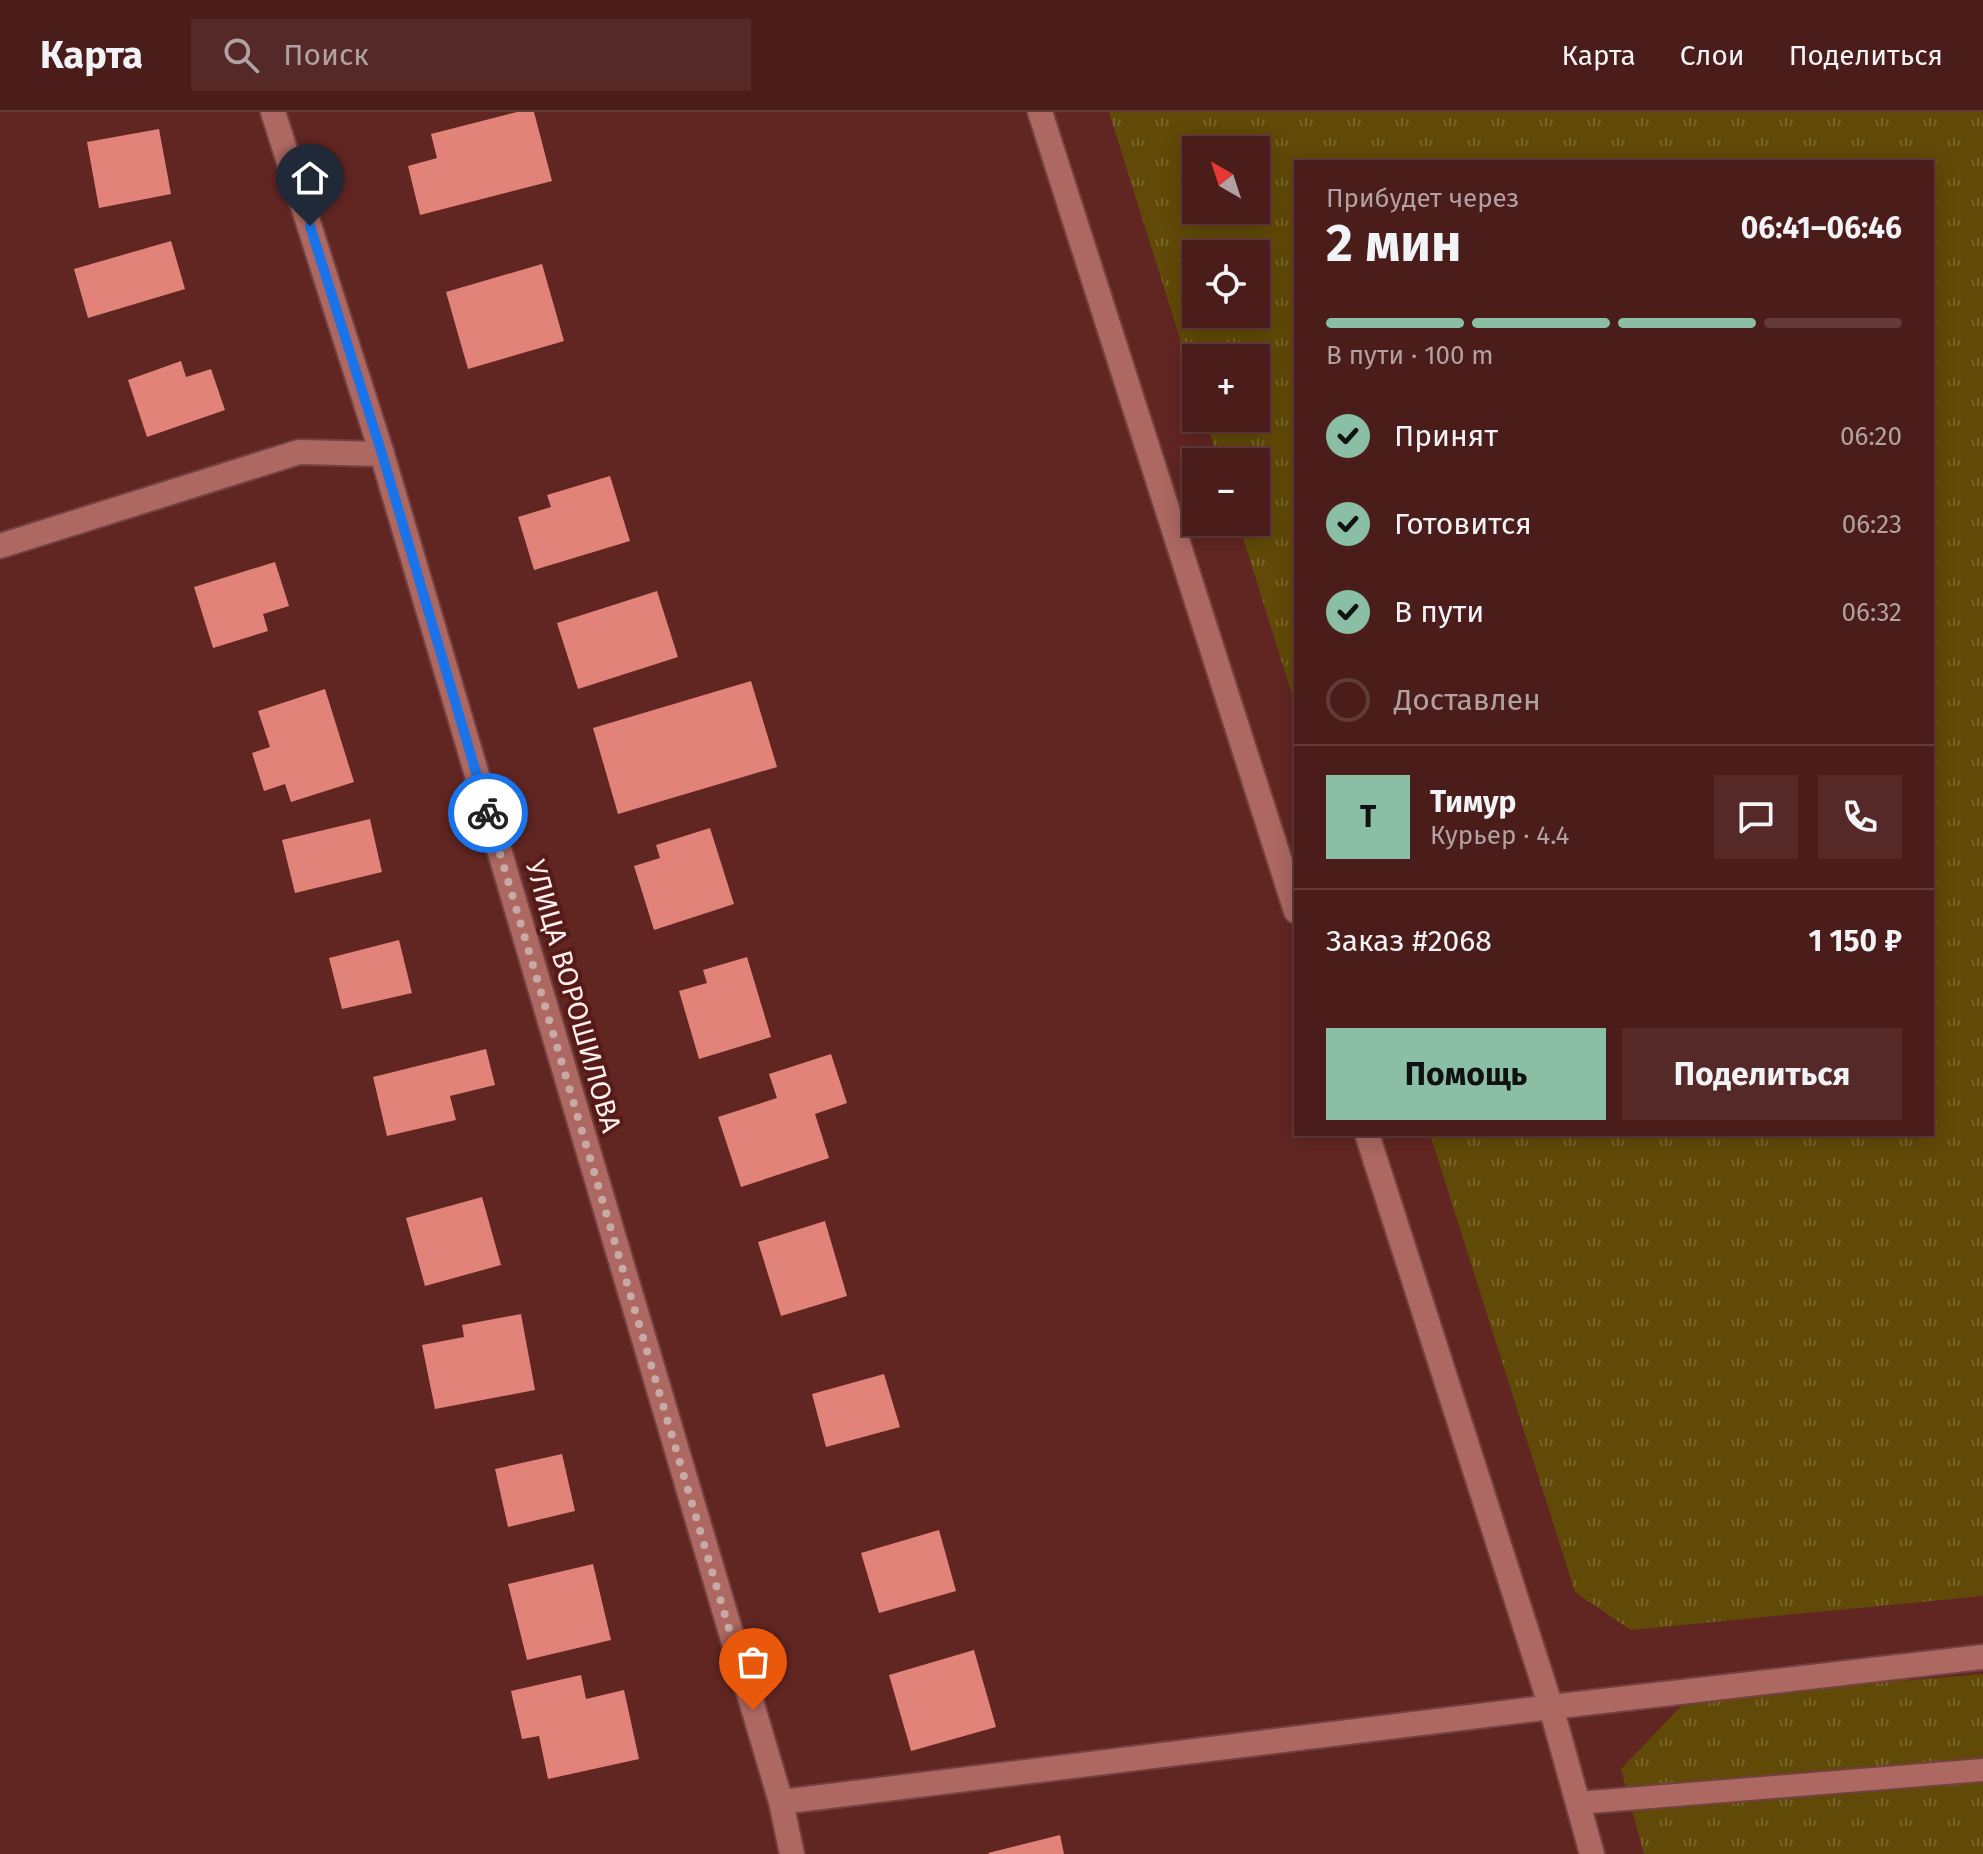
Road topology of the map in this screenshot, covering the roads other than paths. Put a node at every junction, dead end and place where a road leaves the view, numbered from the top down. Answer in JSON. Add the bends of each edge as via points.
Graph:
{"nodes":[{"id":1,"x":273,"y":112,"type":"edge"},
{"id":2,"x":1040,"y":112,"type":"edge"},
{"id":3,"x":382,"y":454,"type":"junction"},
{"id":4,"x":0,"y":546,"type":"edge"},
{"id":5,"x":1294,"y":905,"type":"edge"},
{"id":6,"x":1368,"y":1136,"type":"edge"},
{"id":7,"x":1983,"y":1657,"type":"edge"},
{"id":8,"x":1551,"y":1707,"type":"junction"},
{"id":9,"x":1983,"y":1770,"type":"edge"},
{"id":10,"x":781,"y":1802,"type":"junction"},
{"id":11,"x":1578,"y":1803,"type":"junction"},
{"id":12,"x":792,"y":1854,"type":"edge"},
{"id":13,"x":1592,"y":1854,"type":"edge"}],
"edges":[{"from":1,"to":3,"type":"street","name":"УЛИЦА ВОРОШИЛОВА"},
{"from":2,"to":5,"type":"street"},
{"from":3,"to":4,"type":"street","via":[[299,452]]},
{"from":3,"to":10,"type":"street","name":"УЛИЦА ВОРОШИЛОВА"},
{"from":6,"to":8,"type":"street"},
{"from":7,"to":8,"type":"street"},
{"from":8,"to":10,"type":"street"},
{"from":8,"to":11,"type":"street"},
{"from":9,"to":11,"type":"lane"},
{"from":10,"to":12,"type":"street","name":"УЛИЦА ВОРОШИЛОВА"},
{"from":11,"to":13,"type":"street"}]}
